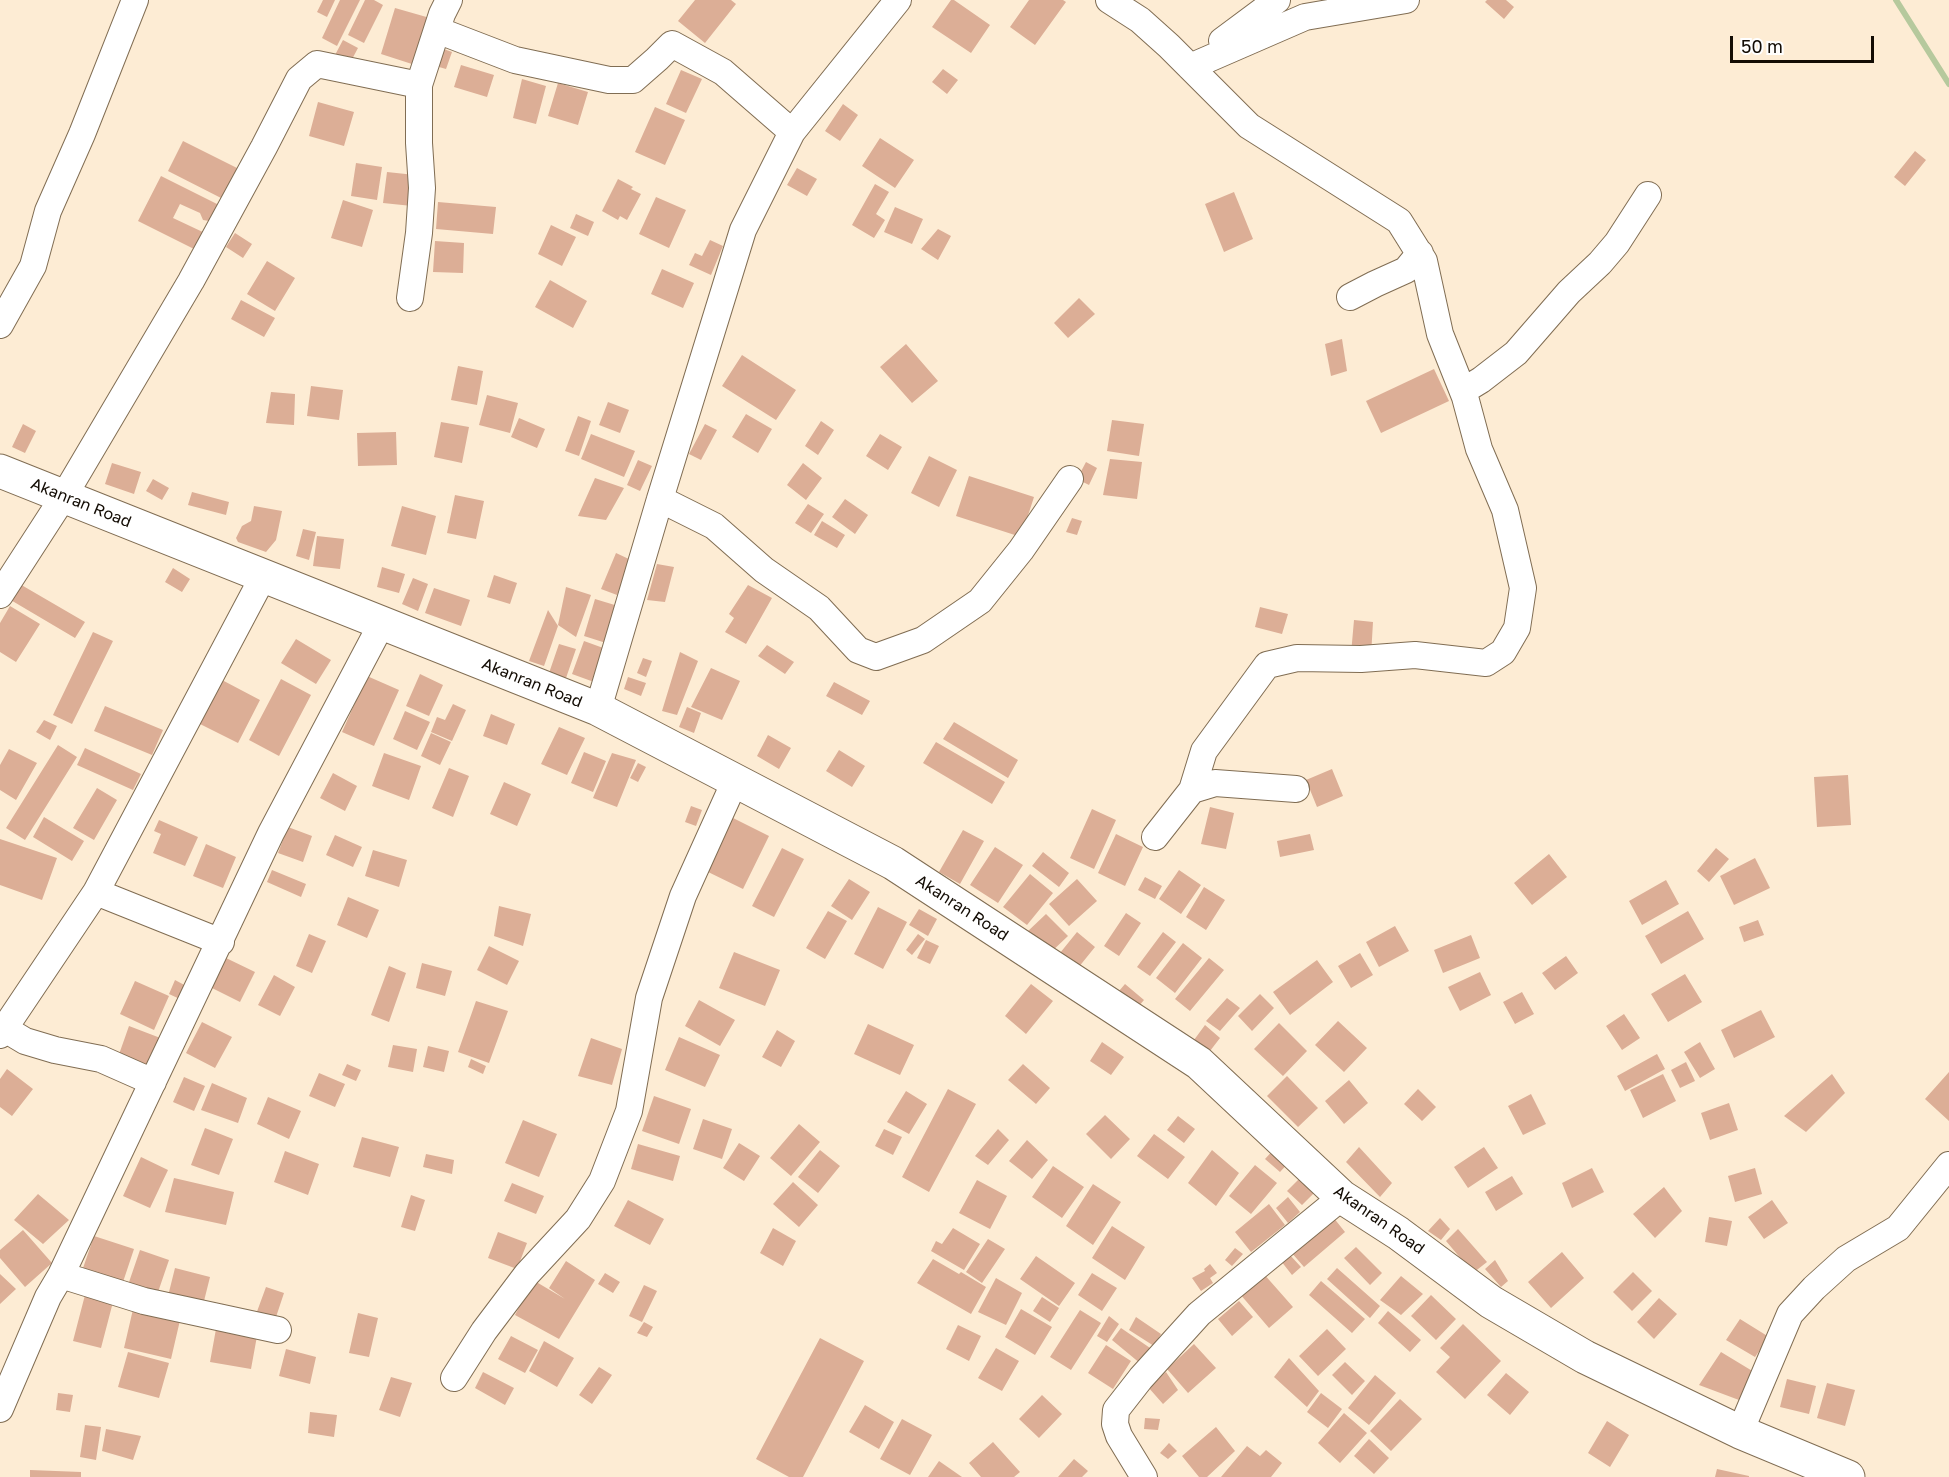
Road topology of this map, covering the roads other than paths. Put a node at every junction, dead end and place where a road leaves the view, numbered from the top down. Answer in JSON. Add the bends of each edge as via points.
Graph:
{"nodes":[{"id":1,"x":135,"y":0,"type":"edge"},
{"id":2,"x":449,"y":0,"type":"edge"},
{"id":3,"x":898,"y":0,"type":"edge"},
{"id":4,"x":1109,"y":0,"type":"edge"},
{"id":5,"x":1277,"y":0,"type":"edge"},
{"id":6,"x":1406,"y":0,"type":"edge"},
{"id":7,"x":437,"y":30,"type":"junction"},
{"id":8,"x":1188,"y":64,"type":"junction"},
{"id":9,"x":420,"y":85,"type":"junction"},
{"id":10,"x":792,"y":132,"type":"junction"},
{"id":11,"x":1648,"y":195,"type":"dead end"},
{"id":12,"x":1420,"y":254,"type":"junction"},
{"id":13,"x":1350,"y":297,"type":"dead end"},
{"id":14,"x":410,"y":298,"type":"dead end"},
{"id":15,"x":0,"y":325,"type":"edge"},
{"id":16,"x":1462,"y":391,"type":"junction"},
{"id":17,"x":0,"y":471,"type":"edge"},
{"id":18,"x":1070,"y":479,"type":"dead end"},
{"id":19,"x":64,"y":496,"type":"junction"},
{"id":20,"x":660,"y":499,"type":"junction"},
{"id":21,"x":264,"y":575,"type":"junction"},
{"id":22,"x":0,"y":595,"type":"edge"},
{"id":23,"x":382,"y":623,"type":"junction"},
{"id":24,"x":598,"y":710,"type":"junction"},
{"id":25,"x":735,"y":781,"type":"junction"},
{"id":26,"x":1296,"y":789,"type":"dead end"},
{"id":27,"x":1192,"y":790,"type":"junction"},
{"id":28,"x":1155,"y":837,"type":"dead end"},
{"id":29,"x":96,"y":892,"type":"junction"},
{"id":30,"x":221,"y":942,"type":"junction"},
{"id":31,"x":2,"y":1032,"type":"edge"},
{"id":32,"x":153,"y":1082,"type":"junction"},
{"id":33,"x":1949,"y":1165,"type":"edge"},
{"id":34,"x":1342,"y":1197,"type":"junction"},
{"id":35,"x":61,"y":1275,"type":"junction"},
{"id":36,"x":278,"y":1330,"type":"dead end"},
{"id":37,"x":453,"y":1377,"type":"dead end"},
{"id":38,"x":0,"y":1409,"type":"edge"},
{"id":39,"x":1740,"y":1432,"type":"junction"},
{"id":40,"x":1144,"y":1477,"type":"edge"},
{"id":41,"x":1848,"y":1477,"type":"edge"}],
"edges":[{"from":1,"to":15,"type":"street","via":[[48,211],[33,266]]},
{"from":2,"to":7,"type":"street"},
{"from":3,"to":10,"type":"street"},
{"from":4,"to":8,"type":"street","via":[[1140,20]]},
{"from":5,"to":8,"type":"street"},
{"from":6,"to":8,"type":"street","via":[[1305,17]]},
{"from":7,"to":9,"type":"street"},
{"from":7,"to":10,"type":"street","via":[[515,60],[609,80],[633,80],[672,44],[723,72]]},
{"from":8,"to":12,"type":"street","via":[[1249,126],[1399,221]]},
{"from":9,"to":14,"type":"street","via":[[422,188]]},
{"from":9,"to":19,"type":"street","via":[[317,64],[299,79],[191,281]]},
{"from":10,"to":20,"type":"street","via":[[743,230]]},
{"from":11,"to":16,"type":"street","via":[[1617,243],[1516,353]]},
{"from":12,"to":13,"type":"street","via":[[1406,270]]},
{"from":12,"to":16,"type":"street","via":[[1440,334]]},
{"from":16,"to":27,"type":"street","via":[[1479,448],[1505,510],[1523,588],[1517,628],[1503,652],[1486,663],[1415,655],[1361,660],[1298,658],[1266,665],[1204,751]]},
{"from":17,"to":19,"type":"main road","name":"Akanran Road"},
{"from":18,"to":20,"type":"street","via":[[980,601],[923,640],[876,657],[858,650],[819,608],[764,570],[714,526]]},
{"from":19,"to":21,"type":"main road","name":"Akanran Road"},
{"from":19,"to":22,"type":"street"},
{"from":20,"to":24,"type":"street"},
{"from":21,"to":23,"type":"main road","name":"Akanran Road"},
{"from":21,"to":29,"type":"street"},
{"from":23,"to":24,"type":"main road","name":"Akanran Road"},
{"from":23,"to":30,"type":"street","via":[[271,833]]},
{"from":24,"to":25,"type":"main road","name":"Akanran Road"},
{"from":25,"to":34,"type":"main road","name":"Akanran Road","via":[[893,863],[1199,1063]]},
{"from":25,"to":37,"type":"street","via":[[683,896],[649,998],[629,1111],[602,1181],[578,1219],[528,1274]]},
{"from":26,"to":27,"type":"street","via":[[1215,783]]},
{"from":27,"to":28,"type":"street"},
{"from":29,"to":30,"type":"street"},
{"from":29,"to":31,"type":"street"},
{"from":30,"to":32,"type":"street"},
{"from":31,"to":32,"type":"street","via":[[55,1050],[101,1059]]},
{"from":32,"to":35,"type":"street"},
{"from":33,"to":39,"type":"street","via":[[1898,1228],[1846,1259],[1790,1314]]},
{"from":34,"to":39,"type":"main road","name":"Akanran Road","via":[[1491,1302],[1585,1357]]},
{"from":34,"to":40,"type":"street","via":[[1199,1314],[1116,1410],[1119,1436]]},
{"from":35,"to":36,"type":"street","via":[[144,1301]]},
{"from":35,"to":38,"type":"street"},
{"from":39,"to":41,"type":"main road","name":"Akanran Road"}]}
